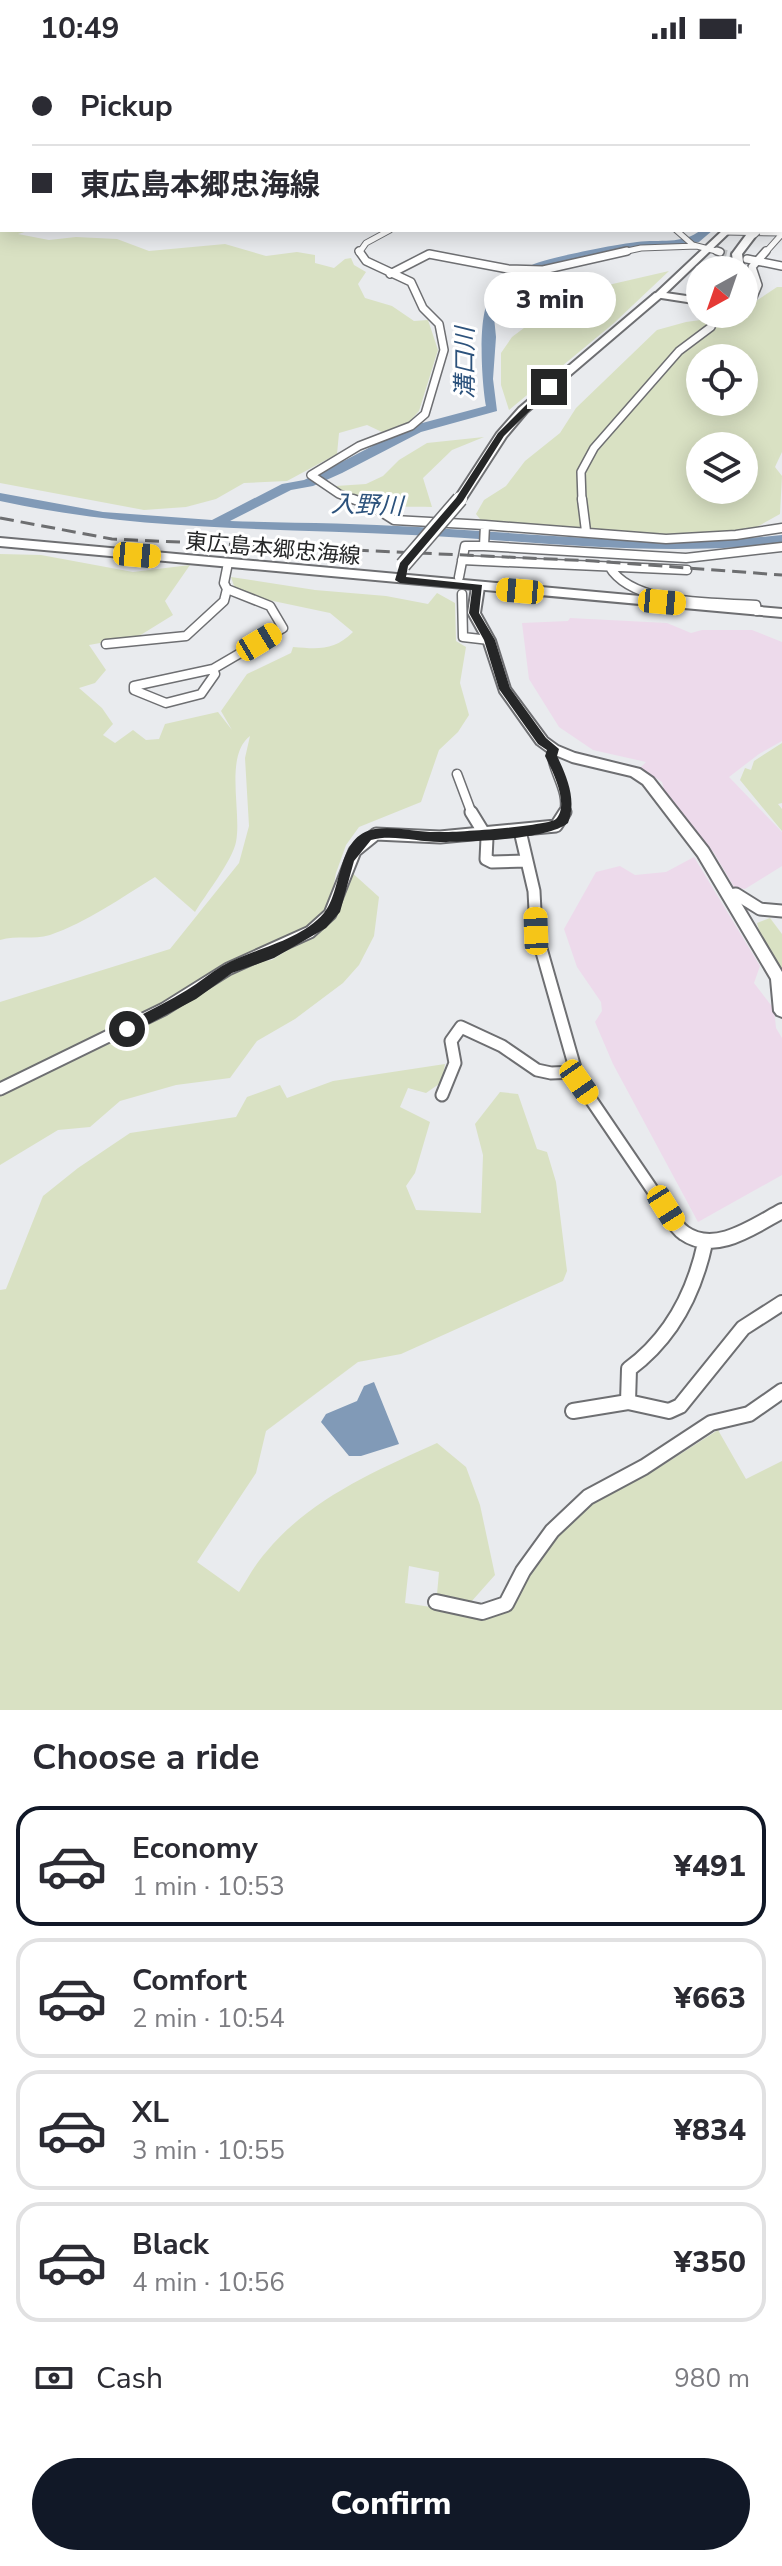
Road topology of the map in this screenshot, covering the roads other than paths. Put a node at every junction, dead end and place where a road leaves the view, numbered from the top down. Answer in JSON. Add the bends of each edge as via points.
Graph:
{"nodes":[{"id":1,"x":386,"y":232,"type":"edge"},
{"id":2,"x":678,"y":232,"type":"edge"},
{"id":3,"x":726,"y":232,"type":"edge"},
{"id":4,"x":745,"y":232,"type":"edge"},
{"id":5,"x":754,"y":232,"type":"edge"},
{"id":6,"x":782,"y":234,"type":"edge"},
{"id":7,"x":695,"y":245,"type":"junction"},
{"id":8,"x":708,"y":250,"type":"junction"},
{"id":9,"x":720,"y":252,"type":"tunnel mouth"},
{"id":10,"x":737,"y":256,"type":"edge"},
{"id":11,"x":758,"y":260,"type":"edge"},
{"id":12,"x":758,"y":262,"type":"tunnel mouth"},
{"id":13,"x":782,"y":266,"type":"edge"},
{"id":14,"x":390,"y":274,"type":"junction"},
{"id":15,"x":659,"y":295,"type":"junction"},
{"id":16,"x":686,"y":299,"type":"edge"},
{"id":17,"x":709,"y":328,"type":"edge"},
{"id":18,"x":485,"y":527,"type":"junction"},
{"id":19,"x":782,"y":528,"type":"edge"},
{"id":20,"x":586,"y":531,"type":"junction"},
{"id":21,"x":0,"y":542,"type":"edge"},
{"id":22,"x":484,"y":544,"type":"junction"},
{"id":23,"x":782,"y":547,"type":"edge"},
{"id":24,"x":462,"y":560,"type":"junction"},
{"id":25,"x":228,"y":563,"type":"junction"},
{"id":26,"x":609,"y":566,"type":"junction"},
{"id":27,"x":687,"y":570,"type":"dead end"},
{"id":28,"x":459,"y":577,"type":"dead end"},
{"id":29,"x":400,"y":580,"type":"junction"},
{"id":30,"x":478,"y":587,"type":"junction"},
{"id":31,"x":227,"y":589,"type":"junction"},
{"id":32,"x":462,"y":594,"type":"dead end"},
{"id":33,"x":757,"y":611,"type":"junction"},
{"id":34,"x":782,"y":613,"type":"edge"},
{"id":35,"x":489,"y":640,"type":"junction"},
{"id":36,"x":106,"y":644,"type":"dead end"},
{"id":37,"x":213,"y":669,"type":"junction"},
{"id":38,"x":553,"y":749,"type":"junction"},
{"id":39,"x":457,"y":774,"type":"dead end"},
{"id":40,"x":520,"y":831,"type":"junction"},
{"id":41,"x":484,"y":834,"type":"junction"},
{"id":42,"x":527,"y":861,"type":"junction"},
{"id":43,"x":729,"y":895,"type":"junction"},
{"id":44,"x":782,"y":911,"type":"edge"},
{"id":45,"x":782,"y":1011,"type":"edge"},
{"id":46,"x":576,"y":1072,"type":"junction"},
{"id":47,"x":0,"y":1089,"type":"edge"},
{"id":48,"x":442,"y":1095,"type":"dead end"},
{"id":49,"x":782,"y":1211,"type":"edge"},
{"id":50,"x":705,"y":1243,"type":"junction"},
{"id":51,"x":782,"y":1303,"type":"edge"},
{"id":52,"x":782,"y":1391,"type":"edge"},
{"id":53,"x":628,"y":1402,"type":"junction"},
{"id":54,"x":573,"y":1411,"type":"dead end"},
{"id":55,"x":436,"y":1602,"type":"dead end"}],
"edges":[{"from":1,"to":14,"type":"street","via":[[358,252]]},
{"from":2,"to":7,"type":"street"},
{"from":3,"to":8,"type":"street"},
{"from":4,"to":6,"type":"street"},
{"from":5,"to":10,"type":"highway"},
{"from":6,"to":11,"type":"street"},
{"from":7,"to":8,"type":"street"},
{"from":7,"to":14,"type":"street","via":[[641,248],[543,270],[429,254]]},
{"from":8,"to":9,"type":"street"},
{"from":8,"to":15,"type":"street"},
{"from":12,"to":13,"type":"street"},
{"from":14,"to":18,"type":"street","via":[[411,282],[423,308],[439,324],[444,350],[427,413],[411,427],[359,446],[311,475],[394,520]]},
{"from":15,"to":16,"type":"highway"},
{"from":15,"to":29,"type":"main road","bridge":true,"via":[[523,410],[460,499],[403,565]]},
{"from":17,"to":20,"type":"street","via":[[665,366],[584,464],[579,490],[587,511]]},
{"from":18,"to":20,"type":"street"},
{"from":18,"to":22,"type":"street"},
{"from":19,"to":20,"type":"street","via":[[679,538]]},
{"from":21,"to":25,"type":"main road","name":"東広島本郷忠海線"},
{"from":22,"to":23,"type":"street","via":[[686,558]]},
{"from":22,"to":24,"type":"street","via":[[465,546]]},
{"from":24,"to":26,"type":"street"},
{"from":24,"to":28,"type":"street"},
{"from":25,"to":29,"type":"main road","name":"東広島本郷忠海線"},
{"from":25,"to":31,"type":"street"},
{"from":26,"to":27,"type":"street"},
{"from":26,"to":33,"type":"street","via":[[617,581],[640,593],[756,605]]},
{"from":29,"to":30,"type":"main road","name":"東広島本郷忠海線"},
{"from":30,"to":33,"type":"main road","name":"東広島本郷忠海線"},
{"from":30,"to":35,"type":"street","via":[[474,613]]},
{"from":31,"to":36,"type":"street","via":[[224,601],[186,636]]},
{"from":31,"to":37,"type":"street","via":[[270,606],[283,628]]},
{"from":32,"to":35,"type":"street","via":[[463,637]]},
{"from":33,"to":34,"type":"main road","name":"東広島本郷忠海線"},
{"from":35,"to":38,"type":"street","via":[[504,689]]},
{"from":37,"to":37,"type":"street","via":[[134,686],[134,690],[166,703],[201,694]]},
{"from":38,"to":40,"type":"street","via":[[567,806],[564,819],[556,826]]},
{"from":38,"to":43,"type":"street","via":[[635,772],[648,781]]},
{"from":39,"to":41,"type":"street"},
{"from":40,"to":41,"type":"street"},
{"from":40,"to":42,"type":"street"},
{"from":41,"to":42,"type":"street","via":[[486,859]]},
{"from":41,"to":47,"type":"street","via":[[367,837],[349,859],[333,912],[322,924],[269,954],[227,969],[191,995],[108,1039]]},
{"from":42,"to":46,"type":"street","via":[[536,931]]},
{"from":43,"to":44,"type":"street","via":[[760,909]]},
{"from":43,"to":45,"type":"street","via":[[778,978]]},
{"from":46,"to":48,"type":"street","via":[[539,1072],[461,1027],[451,1041],[455,1063]]},
{"from":46,"to":50,"type":"street","via":[[681,1232]]},
{"from":49,"to":50,"type":"street","via":[[731,1237]]},
{"from":50,"to":53,"type":"street","via":[[701,1265],[677,1315],[646,1359],[629,1369]]},
{"from":51,"to":53,"type":"street","via":[[743,1328],[680,1406],[669,1411]]},
{"from":52,"to":55,"type":"street","via":[[749,1414],[711,1423],[588,1497],[552,1531],[506,1604],[482,1612]]},
{"from":53,"to":54,"type":"street"}]}
